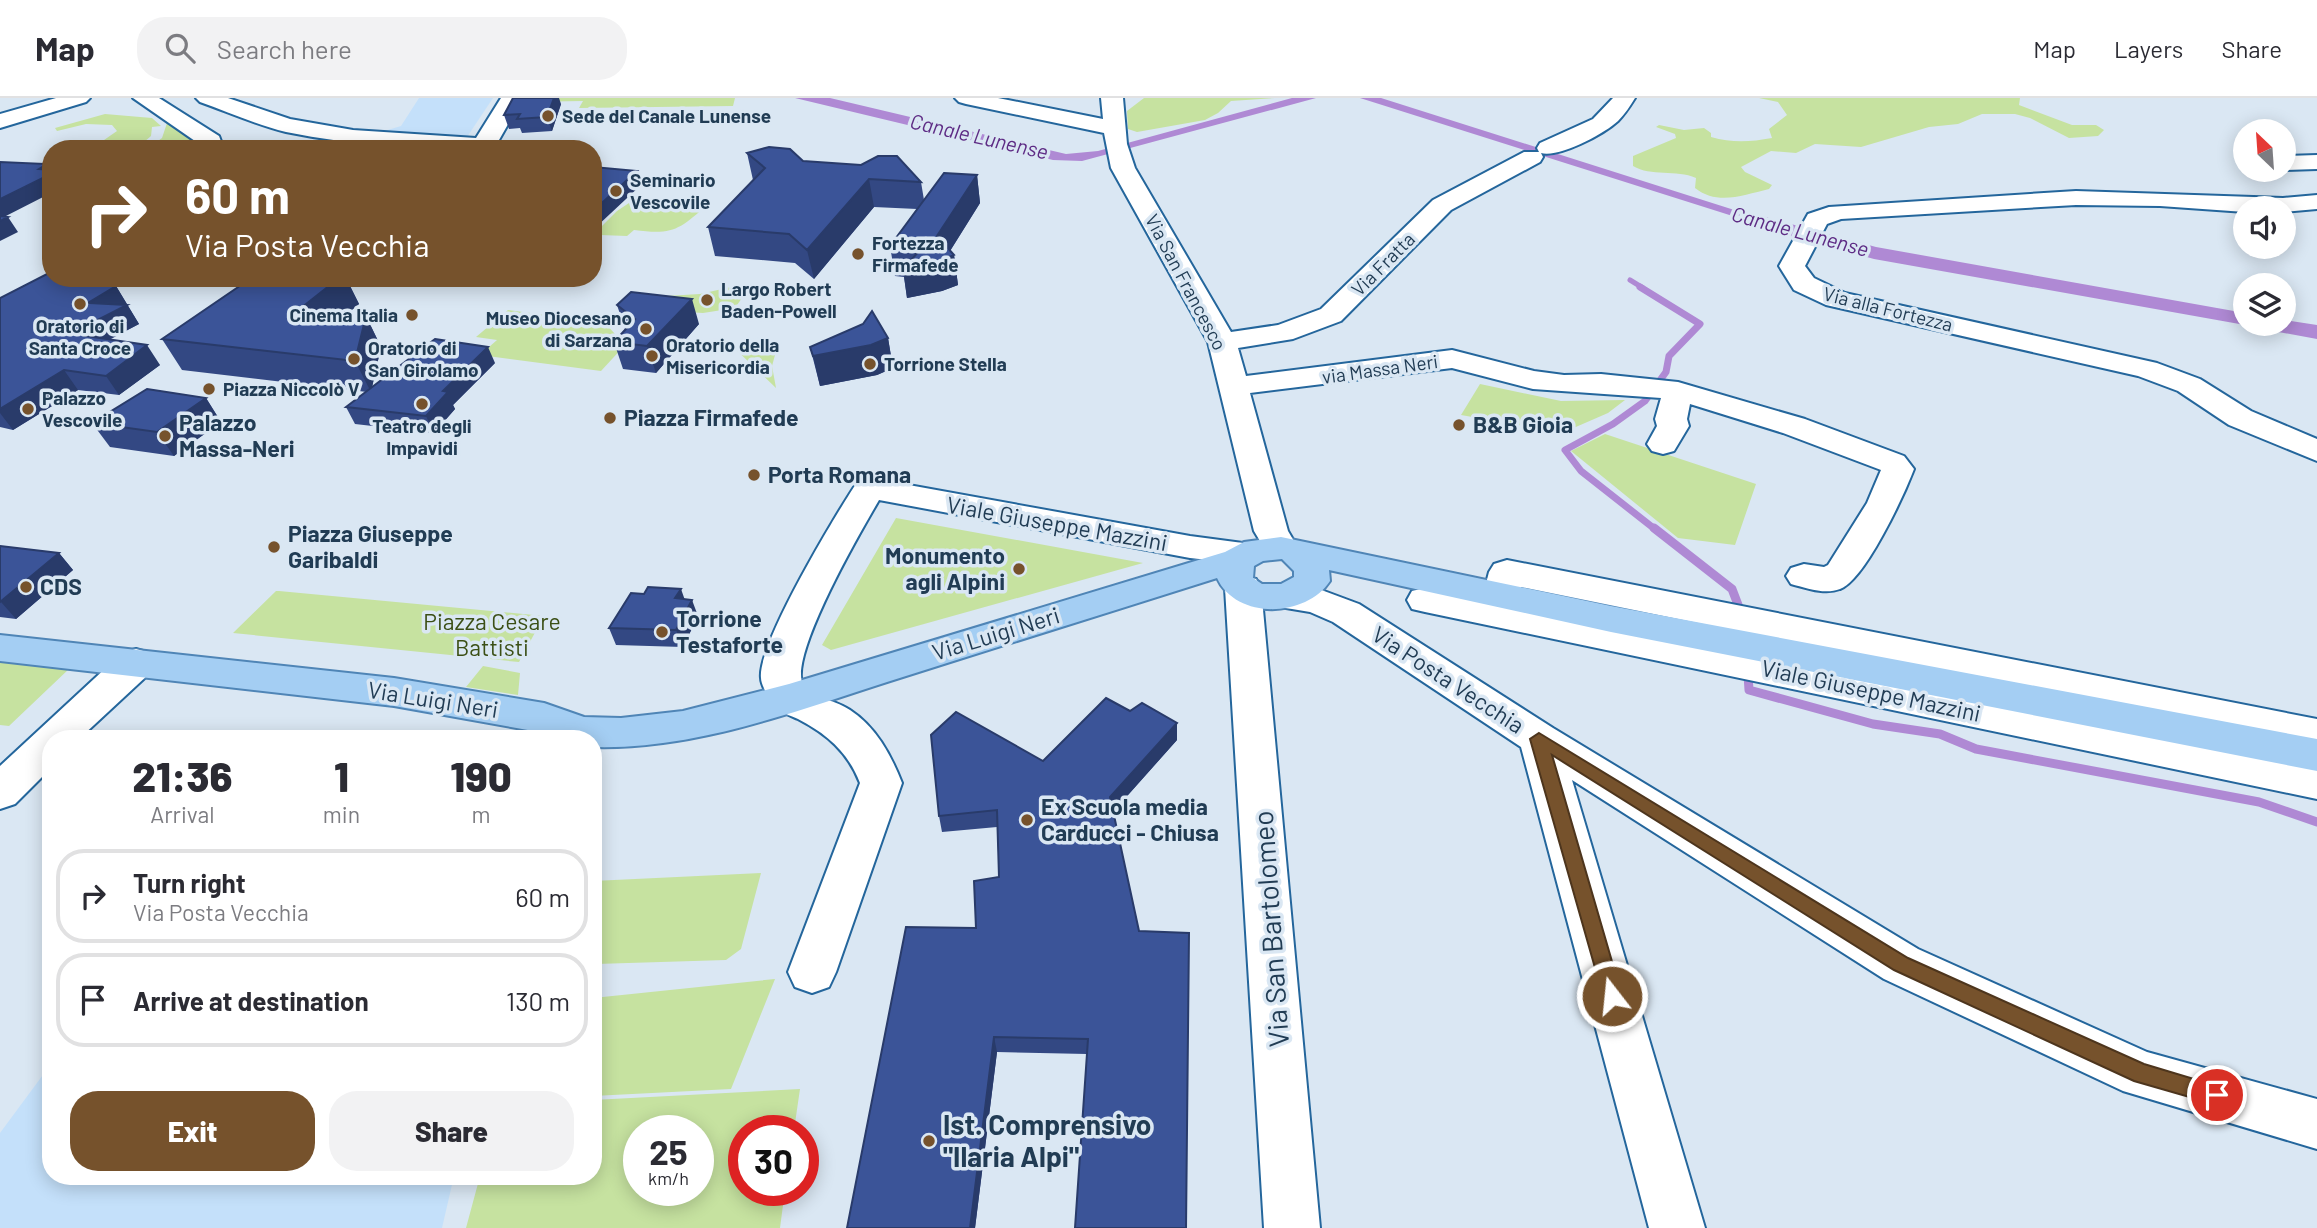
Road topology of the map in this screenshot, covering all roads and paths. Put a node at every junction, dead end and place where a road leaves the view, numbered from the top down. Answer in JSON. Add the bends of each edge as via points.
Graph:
{"nodes":[{"id":1,"x":144,"y":98,"type":"edge"},
{"id":2,"x":206,"y":98,"type":"edge"},
{"id":3,"x":512,"y":98,"type":"edge"},
{"id":4,"x":966,"y":98,"type":"edge"},
{"id":5,"x":1112,"y":98,"type":"edge"},
{"id":6,"x":1624,"y":98,"type":"edge"},
{"id":7,"x":76,"y":99,"type":"edge"},
{"id":8,"x":0,"y":121,"type":"edge"},
{"id":9,"x":209,"y":140,"type":"edge"},
{"id":10,"x":401,"y":140,"type":"edge"},
{"id":11,"x":488,"y":140,"type":"edge"},
{"id":12,"x":1117,"y":143,"type":"junction"},
{"id":13,"x":2317,"y":162,"type":"edge"},
{"id":14,"x":2296,"y":163,"type":"edge"},
{"id":15,"x":2317,"y":202,"type":"edge"},
{"id":16,"x":1222,"y":342,"type":"junction"},
{"id":17,"x":1234,"y":386,"type":"junction"},
{"id":18,"x":1664,"y":389,"type":"junction"},
{"id":19,"x":1662,"y":443,"type":"dead end"},
{"id":20,"x":2317,"y":452,"type":"edge"},
{"id":21,"x":1804,"y":576,"type":"dead end"},
{"id":22,"x":1266,"y":580,"type":"junction"},
{"id":23,"x":1415,"y":587,"type":"joint"},
{"id":24,"x":1499,"y":605,"type":"junction"},
{"id":25,"x":0,"y":648,"type":"edge"},
{"id":26,"x":135,"y":663,"type":"junction"},
{"id":27,"x":790,"y":698,"type":"junction"},
{"id":28,"x":64,"y":730,"type":"edge"},
{"id":29,"x":577,"y":730,"type":"edge"},
{"id":30,"x":602,"y":733,"type":"edge"},
{"id":31,"x":2317,"y":734,"type":"edge"},
{"id":32,"x":1539,"y":739,"type":"junction"},
{"id":33,"x":42,"y":752,"type":"edge"},
{"id":34,"x":2317,"y":755,"type":"edge"},
{"id":35,"x":2317,"y":783,"type":"edge"},
{"id":36,"x":0,"y":792,"type":"edge"},
{"id":37,"x":812,"y":972,"type":"dead end"},
{"id":38,"x":2317,"y":1124,"type":"edge"},
{"id":39,"x":1293,"y":1228,"type":"edge"},
{"id":40,"x":1677,"y":1228,"type":"edge"}],
"edges":[{"from":1,"to":9,"type":"street"},
{"from":2,"to":10,"type":"street","via":[[286,125]]},
{"from":3,"to":11,"type":"street"},
{"from":4,"to":12,"type":"street"},
{"from":5,"to":12,"type":"street","name":"Via San Francesco"},
{"from":6,"to":16,"type":"street","name":"Via Fratta","via":[[1599,126],[1442,205],[1331,315],[1283,333]]},
{"from":7,"to":8,"type":"street"},
{"from":12,"to":16,"type":"street","name":"Via San Francesco","via":[[1123,167]]},
{"from":13,"to":14,"type":"street"},
{"from":15,"to":20,"type":"street","name":"Via alla Fortezza","via":[[2283,205],[2076,198],[1838,212],[1824,215],[1807,235],[1792,266],[1804,284],[1819,293],[1877,310],[2147,369],[2189,385],[2240,418]]},
{"from":16,"to":17,"type":"street","name":"Via San Francesco"},
{"from":17,"to":18,"type":"street","name":"via Massa Neri","via":[[1451,359],[1533,380]]},
{"from":17,"to":22,"type":"street","name":"Via San Francesco","via":[[1271,531]]},
{"from":18,"to":19,"type":"street","via":[[1673,426]]},
{"from":18,"to":21,"type":"street","name":"via Massa Neri","via":[[1794,426],[1893,463],[1898,469],[1884,503],[1841,573],[1830,580]]},
{"from":22,"to":23,"type":"main road","name":"Viale Giuseppe Mazzini"},
{"from":22,"to":27,"type":"main road","name":"Via Luigi Neri","via":[[1121,596]]},
{"from":22,"to":27,"type":"street","name":"Viale Giuseppe Mazzini","via":[[1190,547],[870,488],[832,552],[786,649],[780,678]]},
{"from":22,"to":32,"type":"street","name":"Via Posta Vecchia","via":[[1346,613]]},
{"from":22,"to":39,"type":"street","name":"Via San Bartolomeo"},
{"from":23,"to":24,"type":"street","name":"Viale Giuseppe Mazzini"},
{"from":24,"to":31,"type":"street","name":"Viale Giuseppe Mazzini","via":[[1507,572]]},
{"from":24,"to":34,"type":"main road","name":"Viale Giuseppe Mazzini","via":[[1624,622]]},
{"from":24,"to":35,"type":"street","name":"Viale Giuseppe Mazzini"},
{"from":25,"to":26,"type":"main road","name":"Via Luigi Neri"},
{"from":26,"to":28,"type":"street"},
{"from":26,"to":29,"type":"main road","name":"Via Luigi Neri","via":[[394,692],[544,718]]},
{"from":27,"to":30,"type":"main road","name":"Via Luigi Neri","via":[[683,726]]},
{"from":27,"to":37,"type":"street","via":[[835,720],[850,733],[872,760],[881,783]]},
{"from":32,"to":38,"type":"street","name":"Via Posta Vecchia","via":[[1901,964],[2141,1074]]},
{"from":32,"to":40,"type":"street"},
{"from":33,"to":36,"type":"street"}]}
